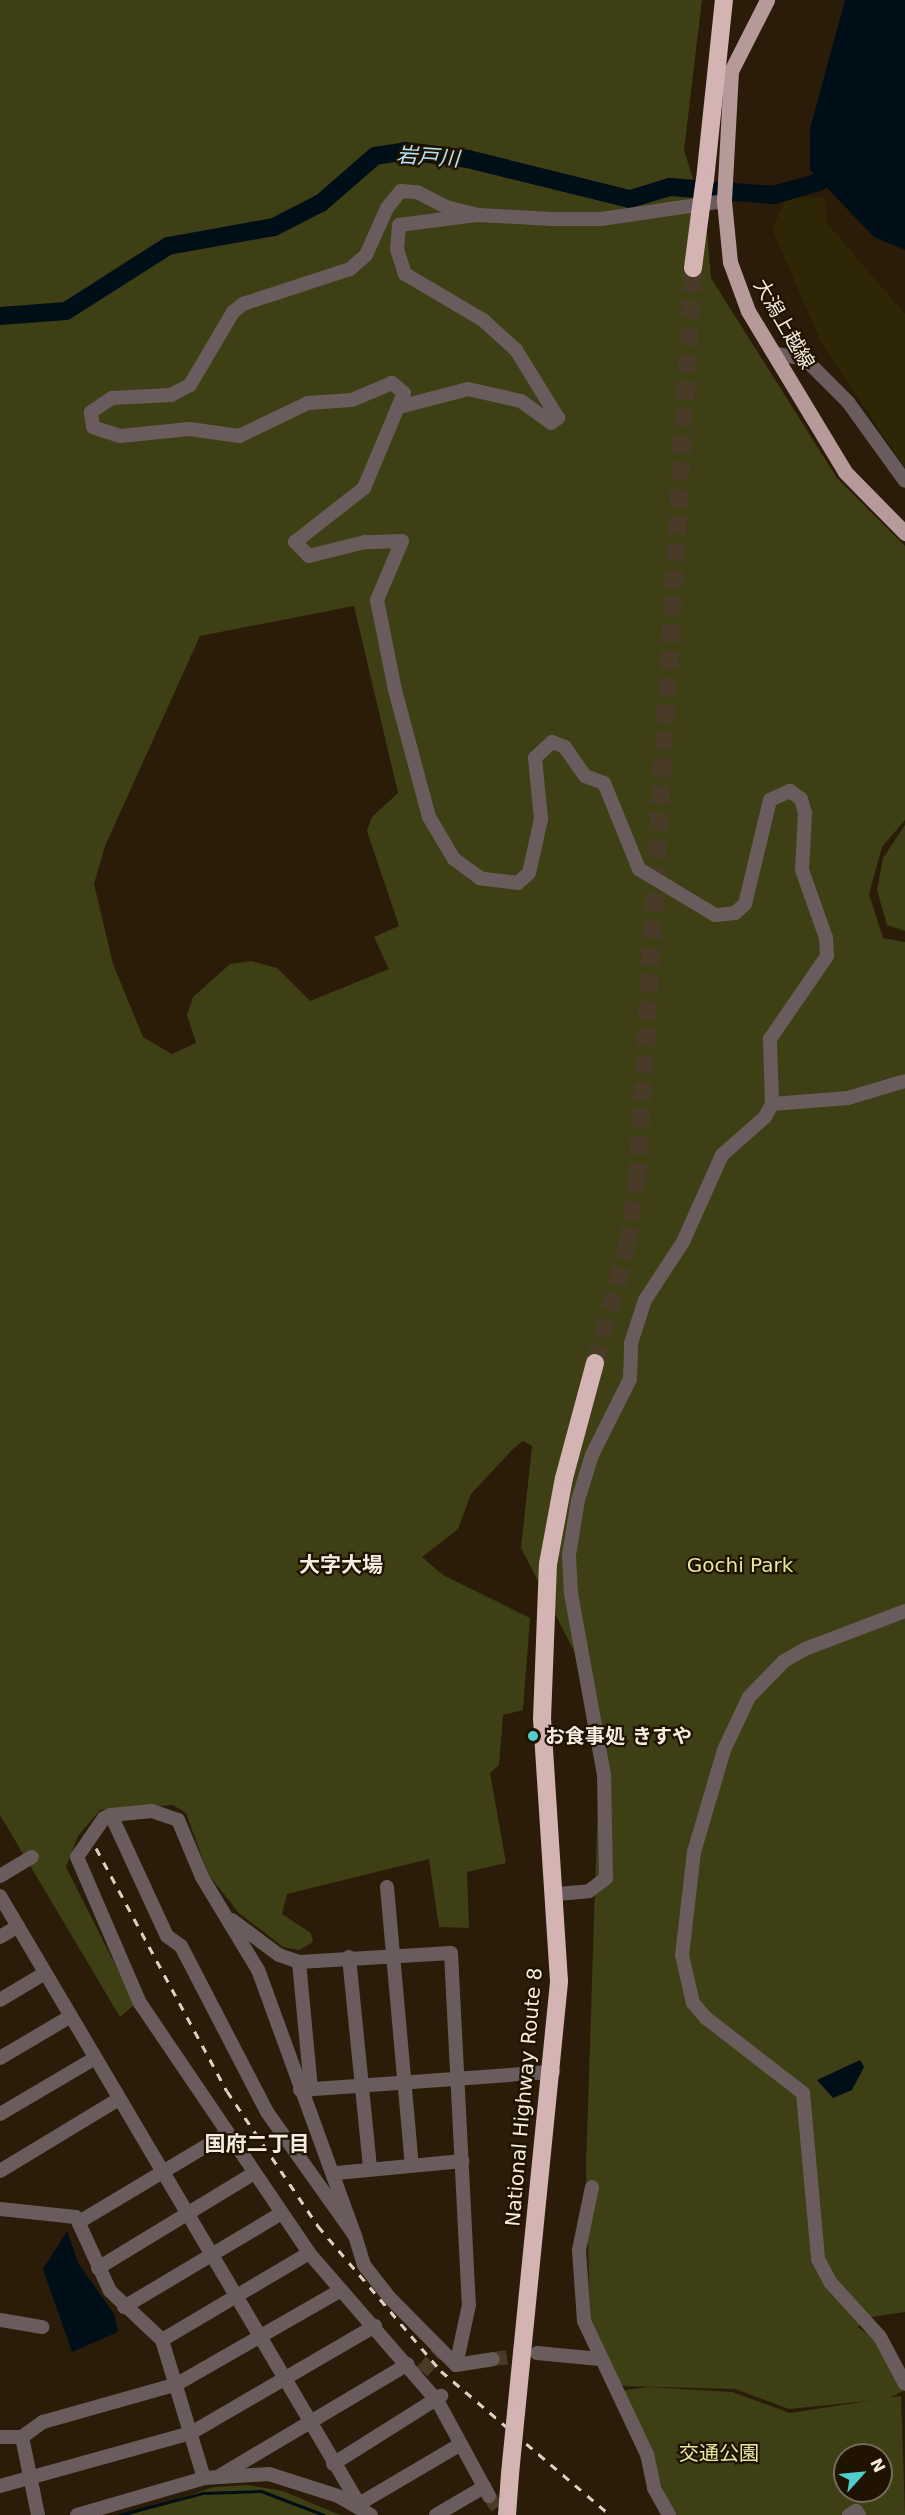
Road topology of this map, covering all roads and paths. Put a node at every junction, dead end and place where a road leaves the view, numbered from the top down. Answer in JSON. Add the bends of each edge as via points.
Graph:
{"nodes":[{"id":1,"x":724,"y":0,"type":"edge"},
{"id":2,"x":767,"y":0,"type":"edge"},
{"id":3,"x":724,"y":201,"type":"junction"},
{"id":4,"x":479,"y":215,"type":"junction"},
{"id":5,"x":693,"y":268,"type":"tunnel mouth"},
{"id":6,"x":777,"y":354,"type":"junction"},
{"id":7,"x":399,"y":407,"type":"junction"},
{"id":8,"x":905,"y":481,"type":"edge"},
{"id":9,"x":905,"y":533,"type":"edge"},
{"id":10,"x":905,"y":1082,"type":"edge"},
{"id":11,"x":772,"y":1104,"type":"junction"},
{"id":12,"x":595,"y":1363,"type":"tunnel mouth"},
{"id":13,"x":905,"y":1611,"type":"edge"},
{"id":14,"x":111,"y":1815,"type":"junction"},
{"id":15,"x":32,"y":1857,"type":"dead end"},
{"id":16,"x":0,"y":1876,"type":"edge"},
{"id":17,"x":387,"y":1887,"type":"dead end"},
{"id":18,"x":557,"y":1894,"type":"junction"},
{"id":19,"x":0,"y":1896,"type":"edge"},
{"id":20,"x":232,"y":1920,"type":"junction"},
{"id":21,"x":18,"y":1926,"type":"junction"},
{"id":22,"x":0,"y":1937,"type":"edge"},
{"id":23,"x":396,"y":1954,"type":"junction"},
{"id":24,"x":349,"y":1957,"type":"junction"},
{"id":25,"x":299,"y":1962,"type":"junction"},
{"id":26,"x":45,"y":1972,"type":"junction"},
{"id":27,"x":0,"y":2000,"type":"edge"},
{"id":28,"x":71,"y":2016,"type":"junction"},
{"id":29,"x":0,"y":2058,"type":"edge"},
{"id":30,"x":95,"y":2058,"type":"junction"},
{"id":31,"x":553,"y":2072,"type":"junction"},
{"id":32,"x":456,"y":2078,"type":"junction"},
{"id":33,"x":405,"y":2082,"type":"junction"},
{"id":34,"x":359,"y":2087,"type":"junction"},
{"id":35,"x":305,"y":2090,"type":"junction"},
{"id":36,"x":119,"y":2099,"type":"junction"},
{"id":37,"x":0,"y":2114,"type":"edge"},
{"id":38,"x":226,"y":2134,"type":"junction"},
{"id":39,"x":462,"y":2160,"type":"junction"},
{"id":40,"x":412,"y":2165,"type":"junction"},
{"id":41,"x":370,"y":2169,"type":"junction"},
{"id":42,"x":0,"y":2171,"type":"edge"},
{"id":43,"x":162,"y":2171,"type":"junction"},
{"id":44,"x":337,"y":2173,"type":"dead end"},
{"id":45,"x":251,"y":2175,"type":"junction"},
{"id":46,"x":592,"y":2187,"type":"dead end"},
{"id":47,"x":0,"y":2209,"type":"edge"},
{"id":48,"x":186,"y":2213,"type":"junction"},
{"id":49,"x":280,"y":2214,"type":"junction"},
{"id":50,"x":79,"y":2222,"type":"junction"},
{"id":51,"x":355,"y":2236,"type":"junction"},
{"id":52,"x":309,"y":2253,"type":"junction"},
{"id":53,"x":211,"y":2255,"type":"junction"},
{"id":54,"x":98,"y":2268,"type":"junction"},
{"id":55,"x":341,"y":2290,"type":"junction"},
{"id":56,"x":235,"y":2297,"type":"junction"},
{"id":57,"x":124,"y":2307,"type":"junction"},
{"id":58,"x":0,"y":2320,"type":"edge"},
{"id":59,"x":375,"y":2326,"type":"junction"},
{"id":60,"x":42,"y":2327,"type":"dead end"},
{"id":61,"x":259,"y":2337,"type":"junction"},
{"id":62,"x":162,"y":2340,"type":"junction"},
{"id":63,"x":537,"y":2354,"type":"tunnel mouth"},
{"id":64,"x":600,"y":2358,"type":"junction"},
{"id":65,"x":493,"y":2359,"type":"tunnel mouth"},
{"id":66,"x":408,"y":2364,"type":"junction"},
{"id":67,"x":456,"y":2365,"type":"junction"},
{"id":68,"x":422,"y":2372,"type":"dead end"},
{"id":69,"x":284,"y":2379,"type":"junction"},
{"id":70,"x":177,"y":2384,"type":"junction"},
{"id":71,"x":905,"y":2384,"type":"edge"},
{"id":72,"x":438,"y":2402,"type":"junction"},
{"id":73,"x":308,"y":2422,"type":"junction"},
{"id":74,"x":191,"y":2433,"type":"junction"},
{"id":75,"x":0,"y":2437,"type":"edge"},
{"id":76,"x":22,"y":2437,"type":"junction"},
{"id":77,"x":461,"y":2444,"type":"junction"},
{"id":78,"x":333,"y":2464,"type":"junction"},
{"id":79,"x":218,"y":2476,"type":"junction"},
{"id":80,"x":204,"y":2478,"type":"junction"},
{"id":81,"x":30,"y":2479,"type":"junction"},
{"id":82,"x":0,"y":2486,"type":"edge"},
{"id":83,"x":364,"y":2509,"type":"edge"},
{"id":84,"x":38,"y":2515,"type":"edge"},
{"id":85,"x":77,"y":2515,"type":"edge"},
{"id":86,"x":436,"y":2515,"type":"edge"},
{"id":87,"x":507,"y":2515,"type":"edge"},
{"id":88,"x":669,"y":2515,"type":"edge"},
{"id":89,"x":849,"y":2515,"type":"edge"},
{"id":90,"x":859,"y":2515,"type":"edge"}],
"edges":[{"from":1,"to":5,"type":"highway","bridge":true},
{"from":2,"to":3,"type":"main road","name":"大潟上越線","via":[[731,71]]},
{"from":3,"to":4,"type":"street","via":[[601,219]]},
{"from":3,"to":6,"type":"main road","name":"大潟上越線","via":[[735,281]]},
{"from":4,"to":7,"type":"street","via":[[447,223],[417,219],[399,225],[397,249],[405,274],[483,320],[516,350],[558,418],[551,423],[521,401],[468,389]]},
{"from":4,"to":7,"type":"street","via":[[446,207],[417,192],[401,191],[387,208],[366,255],[350,269],[243,304],[223,323],[190,385],[171,395],[112,398],[96,404],[90,420],[102,432],[120,436],[189,429],[239,435],[308,403],[352,400],[392,383],[404,393]]},
{"from":6,"to":8,"type":"street","via":[[805,359],[848,402]]},
{"from":6,"to":9,"type":"main road","name":"大潟上越線","via":[[845,472]]},
{"from":7,"to":11,"type":"street","via":[[358,496],[295,542],[309,556],[365,542],[402,541],[403,549],[377,600],[377,611],[429,817],[454,859],[480,878],[495,881],[518,883],[529,873],[541,819],[535,758],[542,747],[559,743],[585,776],[604,783],[639,869],[725,917],[745,904],[770,800],[778,792],[801,799],[805,813],[802,870],[826,938],[827,956],[770,1039]]},
{"from":10,"to":11,"type":"street","via":[[848,1098]]},
{"from":11,"to":18,"type":"street","via":[[761,1123],[722,1155],[683,1242],[645,1300],[631,1343],[630,1379],[585,1473],[569,1555],[604,1775],[606,1878],[589,1891]]},
{"from":12,"to":18,"type":"highway","name":"National Highway Route 8","via":[[564,1478],[548,1564],[542,1719]]},
{"from":13,"to":71,"type":"street","via":[[805,1649],[784,1661],[749,1696],[724,1750],[694,1852],[682,1955],[693,2003],[706,2018],[803,2093],[818,2259],[830,2282],[880,2337]]},
{"from":14,"to":20,"type":"street","via":[[172,1815],[202,1877]]},
{"from":14,"to":38,"type":"street","via":[[88,1836],[77,1865],[123,1953],[140,2002]]},
{"from":14,"to":51,"type":"street","via":[[167,1936],[181,1946],[267,2112]]},
{"from":15,"to":16,"type":"street"},
{"from":17,"to":23,"type":"street"},
{"from":18,"to":31,"type":"highway","name":"National Highway Route 8"},
{"from":19,"to":21,"type":"street"},
{"from":20,"to":25,"type":"street","via":[[279,1955]]},
{"from":20,"to":35,"type":"street","via":[[258,1970]]},
{"from":21,"to":22,"type":"street"},
{"from":21,"to":26,"type":"street"},
{"from":23,"to":24,"type":"street"},
{"from":23,"to":32,"type":"street","via":[[451,1953]]},
{"from":23,"to":33,"type":"street"},
{"from":24,"to":25,"type":"street"},
{"from":24,"to":34,"type":"street"},
{"from":25,"to":35,"type":"street"},
{"from":26,"to":27,"type":"street"},
{"from":26,"to":28,"type":"street"},
{"from":28,"to":29,"type":"street"},
{"from":28,"to":30,"type":"street"},
{"from":30,"to":36,"type":"street"},
{"from":30,"to":37,"type":"street"},
{"from":31,"to":32,"type":"street"},
{"from":31,"to":87,"type":"highway","name":"National Highway Route 8","bridge":true},
{"from":32,"to":33,"type":"street"},
{"from":32,"to":39,"type":"street"},
{"from":33,"to":34,"type":"street"},
{"from":33,"to":40,"type":"street"},
{"from":34,"to":35,"type":"street"},
{"from":34,"to":41,"type":"street"},
{"from":35,"to":51,"type":"street"},
{"from":36,"to":42,"type":"street"},
{"from":36,"to":43,"type":"street"},
{"from":38,"to":43,"type":"street"},
{"from":38,"to":45,"type":"street"},
{"from":39,"to":40,"type":"street"},
{"from":39,"to":67,"type":"street","via":[[469,2305]]},
{"from":40,"to":41,"type":"street"},
{"from":41,"to":44,"type":"street"},
{"from":43,"to":48,"type":"street"},
{"from":43,"to":50,"type":"street"},
{"from":45,"to":48,"type":"street"},
{"from":45,"to":49,"type":"street"},
{"from":46,"to":64,"type":"street","via":[[579,2250],[584,2321]]},
{"from":47,"to":50,"type":"street","via":[[40,2217],[72,2216]]},
{"from":48,"to":53,"type":"street"},
{"from":48,"to":54,"type":"street"},
{"from":49,"to":52,"type":"street"},
{"from":49,"to":53,"type":"street"},
{"from":50,"to":54,"type":"street"},
{"from":51,"to":67,"type":"street","via":[[364,2265],[388,2296]]},
{"from":52,"to":55,"type":"street"},
{"from":52,"to":56,"type":"street"},
{"from":53,"to":56,"type":"street"},
{"from":53,"to":57,"type":"street"},
{"from":54,"to":57,"type":"street"},
{"from":55,"to":59,"type":"street"},
{"from":55,"to":61,"type":"street"},
{"from":56,"to":61,"type":"street"},
{"from":56,"to":62,"type":"street"},
{"from":57,"to":62,"type":"street"},
{"from":58,"to":60,"type":"street"},
{"from":59,"to":66,"type":"street"},
{"from":59,"to":69,"type":"street"},
{"from":61,"to":69,"type":"street"},
{"from":61,"to":70,"type":"street"},
{"from":62,"to":70,"type":"street"},
{"from":63,"to":64,"type":"street"},
{"from":64,"to":88,"type":"street","via":[[647,2454],[654,2488]]},
{"from":65,"to":67,"type":"street"},
{"from":66,"to":72,"type":"street"},
{"from":66,"to":73,"type":"street"},
{"from":68,"to":72,"type":"street","via":[[441,2394]]},
{"from":69,"to":73,"type":"street"},
{"from":69,"to":74,"type":"street"},
{"from":70,"to":74,"type":"street"},
{"from":70,"to":76,"type":"street","via":[[43,2422]]},
{"from":72,"to":77,"type":"street"},
{"from":72,"to":78,"type":"street"},
{"from":73,"to":78,"type":"street"},
{"from":73,"to":79,"type":"street"},
{"from":74,"to":80,"type":"street"},
{"from":74,"to":81,"type":"street"},
{"from":75,"to":76,"type":"street"},
{"from":76,"to":81,"type":"street"},
{"from":77,"to":83,"type":"street"},
{"from":77,"to":86,"type":"street","via":[[486,2491]]},
{"from":78,"to":83,"type":"street"},
{"from":79,"to":80,"type":"street"},
{"from":79,"to":83,"type":"street","via":[[269,2474]]},
{"from":80,"to":85,"type":"street"},
{"from":81,"to":82,"type":"street"},
{"from":81,"to":84,"type":"street"},
{"from":89,"to":90,"type":"street","via":[[856,2511]]}]}
